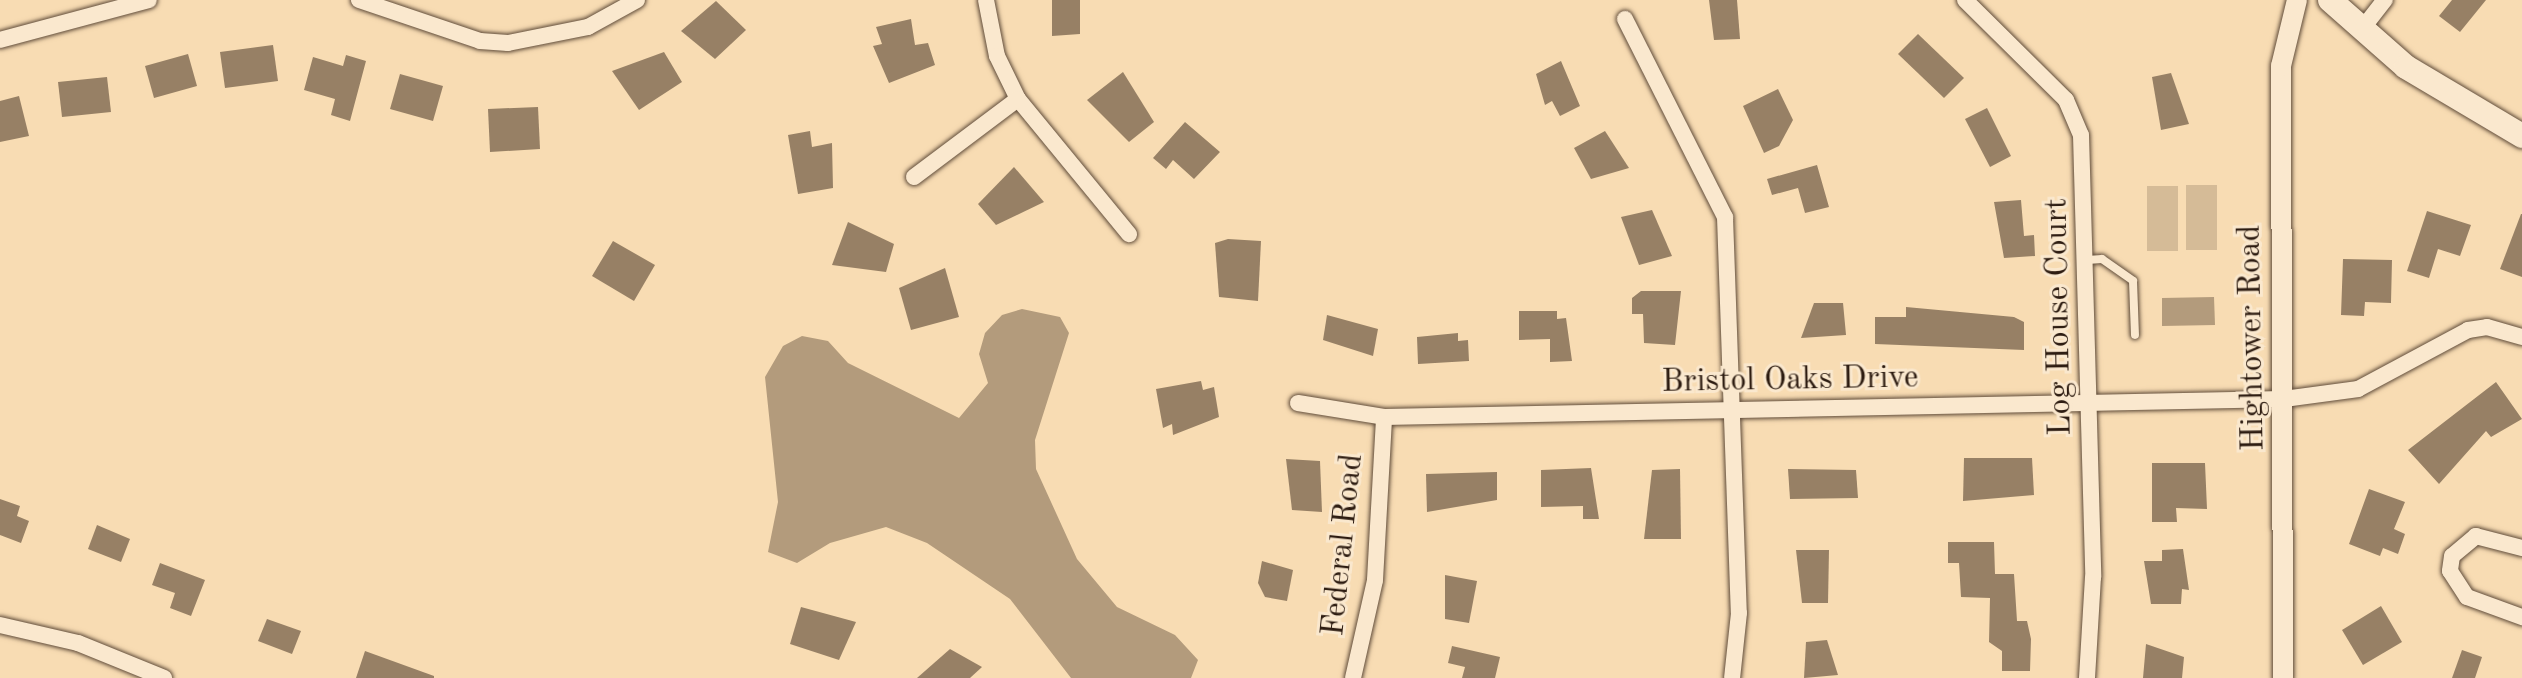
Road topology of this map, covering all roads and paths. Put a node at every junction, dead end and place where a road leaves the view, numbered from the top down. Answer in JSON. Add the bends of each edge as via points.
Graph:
{"nodes":[{"id":1,"x":149,"y":0,"type":"edge"},
{"id":2,"x":359,"y":0,"type":"edge"},
{"id":3,"x":637,"y":0,"type":"edge"},
{"id":4,"x":986,"y":0,"type":"edge"},
{"id":5,"x":1965,"y":0,"type":"edge"},
{"id":6,"x":2297,"y":0,"type":"edge"},
{"id":7,"x":2330,"y":0,"type":"edge"},
{"id":8,"x":2385,"y":0,"type":"edge"},
{"id":9,"x":1625,"y":19,"type":"dead end"},
{"id":10,"x":2362,"y":29,"type":"junction"},
{"id":11,"x":0,"y":40,"type":"edge"},
{"id":12,"x":1018,"y":99,"type":"junction"},
{"id":13,"x":2522,"y":136,"type":"edge"},
{"id":14,"x":914,"y":177,"type":"dead end"},
{"id":15,"x":1129,"y":234,"type":"dead end"},
{"id":16,"x":2087,"y":260,"type":"junction"},
{"id":17,"x":2135,"y":335,"type":"dead end"},
{"id":18,"x":2522,"y":337,"type":"edge"},
{"id":19,"x":2284,"y":399,"type":"junction"},
{"id":20,"x":1298,"y":403,"type":"dead end"},
{"id":21,"x":2090,"y":403,"type":"junction"},
{"id":22,"x":1735,"y":410,"type":"junction"},
{"id":23,"x":1384,"y":417,"type":"junction"},
{"id":24,"x":2522,"y":548,"type":"edge"},
{"id":25,"x":2522,"y":617,"type":"edge"},
{"id":26,"x":0,"y":625,"type":"edge"},
{"id":27,"x":164,"y":678,"type":"edge"},
{"id":28,"x":1353,"y":678,"type":"edge"},
{"id":29,"x":1732,"y":678,"type":"edge"},
{"id":30,"x":2087,"y":678,"type":"edge"},
{"id":31,"x":2283,"y":678,"type":"edge"}],
"edges":[{"from":1,"to":11,"type":"street"},
{"from":2,"to":3,"type":"street","via":[[480,41],[508,43],[562,36]]},
{"from":4,"to":12,"type":"street","via":[[997,56]]},
{"from":5,"to":16,"type":"street","name":"Log House Court","via":[[2053,85],[2076,118]]},
{"from":6,"to":19,"type":"street","name":"Hightower Road","via":[[2281,66]]},
{"from":7,"to":10,"type":"main road"},
{"from":8,"to":10,"type":"street"},
{"from":9,"to":22,"type":"street","via":[[1725,217]]},
{"from":10,"to":13,"type":"main road","via":[[2406,67]]},
{"from":12,"to":14,"type":"street"},
{"from":12,"to":15,"type":"street"},
{"from":16,"to":17,"type":"lane","via":[[2102,259],[2133,281]]},
{"from":16,"to":21,"type":"street","name":"Log House Court"},
{"from":18,"to":19,"type":"street","name":"Bristol Oaks Drive","via":[[2487,327],[2468,330],[2358,389]]},
{"from":19,"to":21,"type":"street","name":"Bristol Oaks Drive"},
{"from":19,"to":31,"type":"street","name":"Hightower Road"},
{"from":20,"to":23,"type":"street","name":"Bristol Oaks Drive"},
{"from":21,"to":22,"type":"street","name":"Bristol Oaks Drive"},
{"from":21,"to":30,"type":"street","name":"Log House Court"},
{"from":22,"to":23,"type":"street","name":"Bristol Oaks Drive"},
{"from":22,"to":29,"type":"street","via":[[1739,613]]},
{"from":23,"to":28,"type":"street","name":"Federal Road","via":[[1375,580]]},
{"from":24,"to":25,"type":"street","via":[[2476,536],[2452,556],[2450,571],[2467,597]]},
{"from":26,"to":27,"type":"street","via":[[78,643]]}]}
